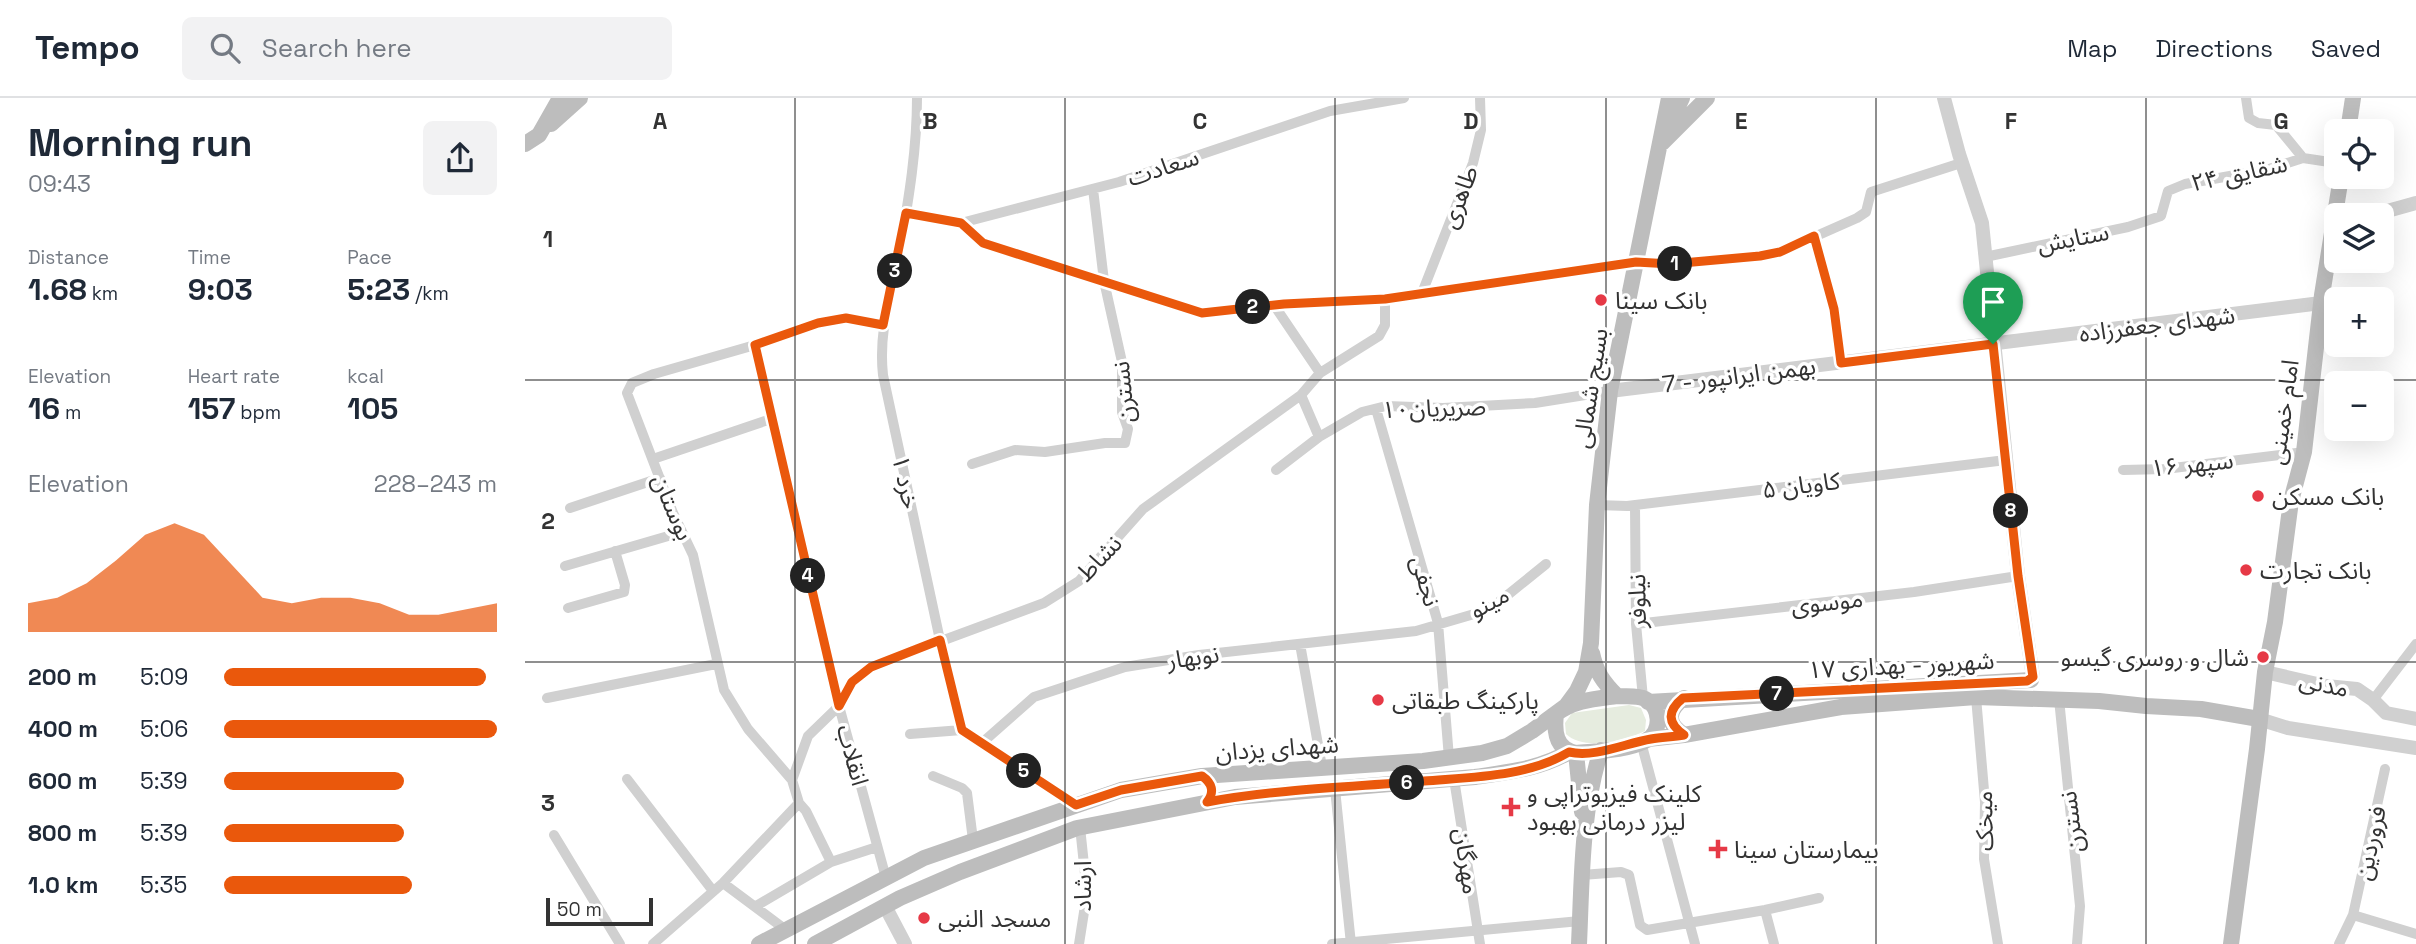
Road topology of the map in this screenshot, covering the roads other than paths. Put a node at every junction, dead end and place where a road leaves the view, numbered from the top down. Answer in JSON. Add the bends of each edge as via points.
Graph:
{"nodes":[{"id":1,"x":560,"y":98,"type":"edge"},
{"id":2,"x":580,"y":98,"type":"edge"},
{"id":3,"x":917,"y":98,"type":"edge"},
{"id":4,"x":1404,"y":98,"type":"edge"},
{"id":5,"x":1480,"y":98,"type":"edge"},
{"id":6,"x":1669,"y":98,"type":"edge"},
{"id":7,"x":1682,"y":98,"type":"edge"},
{"id":8,"x":1707,"y":98,"type":"edge"},
{"id":9,"x":1944,"y":98,"type":"edge"},
{"id":10,"x":2246,"y":98,"type":"edge"},
{"id":11,"x":2353,"y":98,"type":"edge"},
{"id":12,"x":2350,"y":119,"type":"edge"},
{"id":13,"x":539,"y":135,"type":"junction"},
{"id":14,"x":1661,"y":143,"type":"junction"},
{"id":15,"x":525,"y":144,"type":"edge"},
{"id":16,"x":2304,"y":158,"type":"junction"},
{"id":17,"x":2324,"y":161,"type":"edge"},
{"id":18,"x":1961,"y":163,"type":"junction"},
{"id":19,"x":1093,"y":189,"type":"junction"},
{"id":20,"x":2416,"y":203,"type":"edge"},
{"id":21,"x":2394,"y":209,"type":"edge"},
{"id":22,"x":906,"y":213,"type":"junction"},
{"id":23,"x":2161,"y":216,"type":"joint"},
{"id":24,"x":961,"y":223,"type":"junction"},
{"id":25,"x":1814,"y":236,"type":"junction"},
{"id":26,"x":1985,"y":257,"type":"junction"},
{"id":27,"x":1636,"y":262,"type":"junction"},
{"id":28,"x":2326,"y":273,"type":"edge"},
{"id":29,"x":1104,"y":281,"type":"junction"},
{"id":30,"x":1422,"y":293,"type":"junction"},
{"id":31,"x":1385,"y":299,"type":"junction"},
{"id":32,"x":2321,"y":303,"type":"junction"},
{"id":33,"x":1274,"y":305,"type":"junction"},
{"id":34,"x":883,"y":325,"type":"junction"},
{"id":35,"x":1993,"y":344,"type":"junction"},
{"id":36,"x":755,"y":345,"type":"junction"},
{"id":37,"x":1841,"y":363,"type":"junction"},
{"id":38,"x":1320,"y":373,"type":"junction"},
{"id":39,"x":1610,"y":391,"type":"junction"},
{"id":40,"x":1301,"y":395,"type":"junction"},
{"id":41,"x":1376,"y":409,"type":"junction"},
{"id":42,"x":771,"y":418,"type":"junction"},
{"id":43,"x":1319,"y":438,"type":"junction"},
{"id":44,"x":2304,"y":452,"type":"junction"},
{"id":45,"x":653,"y":459,"type":"junction"},
{"id":46,"x":2006,"y":460,"type":"junction"},
{"id":47,"x":972,"y":464,"type":"dead end"},
{"id":48,"x":1276,"y":470,"type":"dead end"},
{"id":49,"x":2123,"y":470,"type":"dead end"},
{"id":50,"x":660,"y":478,"type":"junction"},
{"id":51,"x":1597,"y":505,"type":"junction"},
{"id":52,"x":1635,"y":505,"type":"junction"},
{"id":53,"x":570,"y":509,"type":"dead end"},
{"id":54,"x":682,"y":532,"type":"junction"},
{"id":55,"x":615,"y":551,"type":"junction"},
{"id":56,"x":1546,"y":564,"type":"dead end"},
{"id":57,"x":565,"y":566,"type":"dead end"},
{"id":58,"x":2018,"y":576,"type":"junction"},
{"id":59,"x":568,"y":608,"type":"dead end"},
{"id":60,"x":1438,"y":623,"type":"junction"},
{"id":61,"x":1636,"y":624,"type":"junction"},
{"id":62,"x":940,"y":640,"type":"junction"},
{"id":63,"x":1591,"y":643,"type":"junction"},
{"id":64,"x":1300,"y":644,"type":"junction"},
{"id":65,"x":2416,"y":644,"type":"edge"},
{"id":66,"x":716,"y":664,"type":"junction"},
{"id":67,"x":2265,"y":672,"type":"junction"},
{"id":68,"x":2031,"y":680,"type":"joint"},
{"id":69,"x":1618,"y":696,"type":"junction"},
{"id":70,"x":1976,"y":697,"type":"junction"},
{"id":71,"x":547,"y":698,"type":"dead end"},
{"id":72,"x":1683,"y":698,"type":"junction"},
{"id":73,"x":2059,"y":699,"type":"junction"},
{"id":74,"x":1646,"y":700,"type":"junction"},
{"id":75,"x":2373,"y":700,"type":"junction"},
{"id":76,"x":839,"y":706,"type":"junction"},
{"id":77,"x":1566,"y":706,"type":"junction"},
{"id":78,"x":2259,"y":719,"type":"junction"},
{"id":79,"x":2416,"y":719,"type":"edge"},
{"id":80,"x":962,"y":730,"type":"junction"},
{"id":81,"x":910,"y":734,"type":"dead end"},
{"id":82,"x":1684,"y":735,"type":"junction"},
{"id":83,"x":1644,"y":741,"type":"junction"},
{"id":84,"x":983,"y":743,"type":"junction"},
{"id":85,"x":2416,"y":748,"type":"edge"},
{"id":86,"x":1601,"y":750,"type":"junction"},
{"id":87,"x":1572,"y":753,"type":"junction"},
{"id":88,"x":1449,"y":758,"type":"junction"},
{"id":89,"x":1322,"y":767,"type":"junction"},
{"id":90,"x":2385,"y":769,"type":"dead end"},
{"id":91,"x":1254,"y":772,"type":"junction"},
{"id":92,"x":933,"y":776,"type":"dead end"},
{"id":93,"x":1202,"y":776,"type":"junction"},
{"id":94,"x":627,"y":779,"type":"dead end"},
{"id":95,"x":1454,"y":779,"type":"junction"},
{"id":96,"x":792,"y":780,"type":"junction"},
{"id":97,"x":1335,"y":789,"type":"junction"},
{"id":98,"x":1252,"y":795,"type":"junction"},
{"id":99,"x":1207,"y":802,"type":"junction"},
{"id":100,"x":800,"y":803,"type":"junction"},
{"id":101,"x":1076,"y":805,"type":"junction"},
{"id":102,"x":1080,"y":827,"type":"junction"},
{"id":103,"x":1584,"y":829,"type":"junction"},
{"id":104,"x":554,"y":835,"type":"dead end"},
{"id":105,"x":973,"y":840,"type":"junction"},
{"id":106,"x":877,"y":847,"type":"junction"},
{"id":107,"x":831,"y":862,"type":"junction"},
{"id":108,"x":1582,"y":875,"type":"junction"},
{"id":109,"x":886,"y":878,"type":"junction"},
{"id":110,"x":723,"y":883,"type":"junction"},
{"id":111,"x":713,"y":891,"type":"junction"},
{"id":112,"x":1819,"y":898,"type":"dead end"},
{"id":113,"x":756,"y":906,"type":"junction"},
{"id":114,"x":885,"y":906,"type":"junction"},
{"id":115,"x":1765,"y":910,"type":"junction"},
{"id":116,"x":2353,"y":915,"type":"junction"},
{"id":117,"x":1580,"y":921,"type":"junction"},
{"id":118,"x":1690,"y":922,"type":"junction"},
{"id":119,"x":786,"y":930,"type":"junction"},
{"id":120,"x":1477,"y":930,"type":"junction"},
{"id":121,"x":2416,"y":934,"type":"edge"},
{"id":122,"x":1351,"y":942,"type":"edge"},
{"id":123,"x":620,"y":944,"type":"edge"},
{"id":124,"x":653,"y":944,"type":"edge"},
{"id":125,"x":759,"y":944,"type":"edge"},
{"id":126,"x":815,"y":944,"type":"edge"},
{"id":127,"x":905,"y":944,"type":"edge"},
{"id":128,"x":1079,"y":944,"type":"edge"},
{"id":129,"x":1332,"y":944,"type":"edge"},
{"id":130,"x":1480,"y":944,"type":"edge"},
{"id":131,"x":1579,"y":944,"type":"edge"},
{"id":132,"x":1695,"y":944,"type":"edge"},
{"id":133,"x":1774,"y":944,"type":"edge"},
{"id":134,"x":1998,"y":944,"type":"edge"},
{"id":135,"x":2077,"y":944,"type":"edge"},
{"id":136,"x":2231,"y":944,"type":"edge"},
{"id":137,"x":2339,"y":944,"type":"edge"}],
"edges":[{"from":1,"to":13,"type":"main road"},
{"from":2,"to":13,"type":"main road"},
{"from":3,"to":22,"type":"street","name":"خرد ۱","via":[[917,137]]},
{"from":4,"to":19,"type":"street","name":"سعادت","via":[[1330,111]]},
{"from":5,"to":30,"type":"street","name":"طاهری","via":[[1481,130],[1473,163]]},
{"from":6,"to":14,"type":"main road","name":"بسیج شمالی"},
{"from":7,"to":14,"type":"main road","name":"بسیج شمالی"},
{"from":8,"to":14,"type":"main road"},
{"from":9,"to":18,"type":"street"},
{"from":10,"to":16,"type":"street","via":[[2249,118],[2276,125]]},
{"from":11,"to":12,"type":"main road"},
{"from":13,"to":15,"type":"main road"},
{"from":14,"to":27,"type":"main road","name":"بسیج شمالی"},
{"from":16,"to":17,"type":"street","name":"شقایق ۲۴"},
{"from":16,"to":23,"type":"street","name":"شقایق ۲۴","via":[[2185,184],[2168,191]]},
{"from":18,"to":25,"type":"street","via":[[1871,192],[1866,212]]},
{"from":18,"to":26,"type":"street","via":[[1982,223]]},
{"from":19,"to":24,"type":"street","name":"سعادت"},
{"from":19,"to":29,"type":"street","name":"نسترن"},
{"from":20,"to":21,"type":"street"},
{"from":22,"to":24,"type":"street"},
{"from":22,"to":34,"type":"street","name":"خرد ۱"},
{"from":23,"to":26,"type":"street","name":"ستایش","via":[[2127,228]]},
{"from":24,"to":29,"type":"street","via":[[983,243]]},
{"from":25,"to":27,"type":"street","via":[[1760,256],[1671,264]]},
{"from":25,"to":37,"type":"street","via":[[1834,309]]},
{"from":26,"to":35,"type":"street"},
{"from":27,"to":30,"type":"street"},
{"from":27,"to":39,"type":"main road","name":"بسیج شمالی"},
{"from":28,"to":32,"type":"main road","name":"امام خمینی"},
{"from":29,"to":33,"type":"street","via":[[1202,313]]},
{"from":29,"to":47,"type":"street","name":"نسترن","via":[[1122,362],[1122,412],[1128,429],[1125,443],[1045,452],[1015,450]]},
{"from":30,"to":31,"type":"street"},
{"from":31,"to":33,"type":"street"},
{"from":31,"to":38,"type":"street","name":"نشاط","via":[[1385,325],[1379,336]]},
{"from":32,"to":35,"type":"street","name":"شهدای جعفرزاده"},
{"from":32,"to":44,"type":"main road","name":"امام خمینی"},
{"from":33,"to":38,"type":"street"},
{"from":34,"to":36,"type":"street","name":"بوستان","via":[[846,318]]},
{"from":34,"to":62,"type":"street","name":"خرد ۱","via":[[883,375]]},
{"from":35,"to":37,"type":"street","name":"بهمن ایرانپور - 7"},
{"from":35,"to":46,"type":"street"},
{"from":36,"to":42,"type":"street","name":"انقلاب"},
{"from":36,"to":45,"type":"street","name":"بوستان","via":[[632,383],[628,393]]},
{"from":37,"to":39,"type":"street","name":"بهمن ایرانپور - 7"},
{"from":38,"to":40,"type":"street","name":"نشاط"},
{"from":39,"to":41,"type":"street","name":"صریریان۱۰","via":[[1535,403]]},
{"from":39,"to":51,"type":"main road","name":"بسیج شمالی"},
{"from":40,"to":43,"type":"street"},
{"from":40,"to":62,"type":"street","name":"نشاط","via":[[1143,509],[1079,581],[1044,603]]},
{"from":41,"to":43,"type":"street","name":"صریریان۱۰","via":[[1362,412]]},
{"from":41,"to":60,"type":"street","name":"نجفی"},
{"from":42,"to":45,"type":"street"},
{"from":42,"to":76,"type":"street","name":"انقلاب"},
{"from":43,"to":48,"type":"street","name":"صریریان۱۰"},
{"from":44,"to":49,"type":"street","name":"سپهر ۱۶"},
{"from":44,"to":67,"type":"main road","name":"امام خمینی","via":[[2291,501]]},
{"from":45,"to":50,"type":"street","name":"بوستان"},
{"from":46,"to":52,"type":"street","name":"کاویان ۵"},
{"from":46,"to":58,"type":"street"},
{"from":50,"to":53,"type":"street"},
{"from":50,"to":54,"type":"street","name":"بوستان"},
{"from":51,"to":52,"type":"street","name":"کاویان ۵"},
{"from":51,"to":63,"type":"main road","name":"بسیج شمالی"},
{"from":52,"to":61,"type":"street","name":"نیلوفر"},
{"from":54,"to":55,"type":"street"},
{"from":54,"to":66,"type":"street","name":"بوستان","via":[[693,555]]},
{"from":55,"to":57,"type":"street"},
{"from":55,"to":59,"type":"street","via":[[624,592]]},
{"from":56,"to":60,"type":"street","name":"مینو","via":[[1482,612]]},
{"from":58,"to":61,"type":"street","name":"موسوی"},
{"from":58,"to":68,"type":"street"},
{"from":60,"to":64,"type":"street","name":"مینو","via":[[1416,631]]},
{"from":60,"to":88,"type":"street","name":"نجفی"},
{"from":61,"to":74,"type":"street","name":"نیلوفر"},
{"from":62,"to":76,"type":"street","name":"نشاط","via":[[871,667],[852,682]]},
{"from":62,"to":80,"type":"street","name":"خرد ۱"},
{"from":63,"to":69,"type":"main road","name":"بسیج شمالی","via":[[1595,667]]},
{"from":63,"to":77,"type":"main road","name":"بسیج شمالی","via":[[1586,672]]},
{"from":64,"to":84,"type":"street","name":"نوبهار","via":[[1125,667],[1034,697]]},
{"from":64,"to":89,"type":"street"},
{"from":65,"to":75,"type":"street"},
{"from":66,"to":71,"type":"street"},
{"from":66,"to":96,"type":"street","name":"بوستان","via":[[724,690],[748,729]]},
{"from":67,"to":75,"type":"street","name":"مدنی","via":[[2357,689]]},
{"from":67,"to":78,"type":"main road","name":"امام خمینی"},
{"from":68,"to":72,"type":"main road","name":"۱۷ شهریور - بهداری"},
{"from":69,"to":74,"type":"main road","name":"۱۷ شهریور - بهداری"},
{"from":69,"to":77,"type":"main road","name":"۱۷ شهریور - بهداری"},
{"from":70,"to":73,"type":"main road","name":"شهدای یزدان"},
{"from":70,"to":82,"type":"main road","name":"شهدای یزدان","via":[[1841,707]]},
{"from":70,"to":134,"type":"street","name":"میخک","via":[[1985,803],[1984,859]]},
{"from":72,"to":74,"type":"main road","name":"۱۷ شهریور - بهداری"},
{"from":72,"to":82,"type":"main road","via":[[1670,717],[1671,724]]},
{"from":73,"to":78,"type":"main road","name":"شهدای یزدان","via":[[2201,709]]},
{"from":73,"to":135,"type":"street","name":"نسترن","via":[[2080,906]]},
{"from":74,"to":83,"type":"main road","via":[[1658,715],[1656,730]]},
{"from":75,"to":79,"type":"street","name":"مدنی","via":[[2386,713]]},
{"from":76,"to":96,"type":"street","name":"نشاط","via":[[807,736]]},
{"from":76,"to":106,"type":"street","name":"انقلاب"},
{"from":77,"to":87,"type":"main road","via":[[1556,714],[1554,728],[1557,740]]},
{"from":77,"to":88,"type":"main road","name":"شهدای یزدان","via":[[1507,746]]},
{"from":78,"to":85,"type":"street","name":"مدنی","via":[[2288,728]]},
{"from":78,"to":136,"type":"main road","name":"امام خمینی"},
{"from":80,"to":81,"type":"street"},
{"from":80,"to":84,"type":"street"},
{"from":82,"to":83,"type":"main road","name":"شهدای یزدان"},
{"from":83,"to":86,"type":"main road","name":"شهدای یزدان"},
{"from":83,"to":118,"type":"street"},
{"from":84,"to":101,"type":"street"},
{"from":86,"to":87,"type":"main road","name":"شهدای یزدان"},
{"from":86,"to":103,"type":"main road"},
{"from":87,"to":95,"type":"main road","name":"شهدای یزدان","via":[[1531,768]]},
{"from":87,"to":103,"type":"main road"},
{"from":88,"to":89,"type":"main road","name":"شهدای یزدان"},
{"from":89,"to":91,"type":"main road","name":"شهدای یزدان"},
{"from":90,"to":116,"type":"street","name":"فروردین"},
{"from":91,"to":93,"type":"main road","name":"شهدای یزدان"},
{"from":91,"to":98,"type":"main road","via":[[1245,783]]},
{"from":92,"to":105,"type":"street","via":[[967,793]]},
{"from":93,"to":99,"type":"main road","via":[[1212,788]]},
{"from":93,"to":101,"type":"main road","name":"شهدای یزدان","via":[[1121,790]]},
{"from":94,"to":111,"type":"street"},
{"from":95,"to":97,"type":"main road","name":"شهدای یزدان"},
{"from":95,"to":120,"type":"street","name":"مهرگان"},
{"from":96,"to":100,"type":"street","name":"بوستان"},
{"from":97,"to":98,"type":"main road","name":"شهدای یزدان"},
{"from":97,"to":122,"type":"street"},
{"from":98,"to":99,"type":"main road","name":"شهدای یزدان"},
{"from":99,"to":102,"type":"main road","name":"شهدای یزدان"},
{"from":100,"to":107,"type":"street","name":"بوستان"},
{"from":100,"to":110,"type":"street"},
{"from":101,"to":105,"type":"main road","name":"شهدای یزدان"},
{"from":102,"to":114,"type":"main road","name":"شهدای یزدان"},
{"from":102,"to":128,"type":"street","name":"ارشاد","via":[[1087,893]]},
{"from":103,"to":108,"type":"main road"},
{"from":104,"to":123,"type":"street"},
{"from":105,"to":109,"type":"main road","name":"شهدای یزدان"},
{"from":106,"to":107,"type":"street"},
{"from":106,"to":109,"type":"street","name":"انقلاب"},
{"from":107,"to":113,"type":"street"},
{"from":108,"to":117,"type":"main road"},
{"from":108,"to":118,"type":"street","via":[[1629,874],[1640,925],[1647,930]]},
{"from":109,"to":119,"type":"main road","name":"شهدای یزدان"},
{"from":110,"to":111,"type":"street"},
{"from":110,"to":113,"type":"street"},
{"from":111,"to":124,"type":"street"},
{"from":112,"to":115,"type":"street"},
{"from":113,"to":119,"type":"street"},
{"from":114,"to":126,"type":"main road","name":"شهدای یزدان"},
{"from":114,"to":127,"type":"street"},
{"from":115,"to":118,"type":"street"},
{"from":115,"to":133,"type":"street"},
{"from":116,"to":121,"type":"street"},
{"from":116,"to":137,"type":"street","name":"فروردین"},
{"from":117,"to":120,"type":"street"},
{"from":117,"to":131,"type":"main road"},
{"from":118,"to":132,"type":"street"},
{"from":119,"to":125,"type":"main road","name":"شهدای یزدان"},
{"from":120,"to":122,"type":"street"},
{"from":120,"to":130,"type":"street","name":"مهرگان"},
{"from":122,"to":129,"type":"street"}]}
